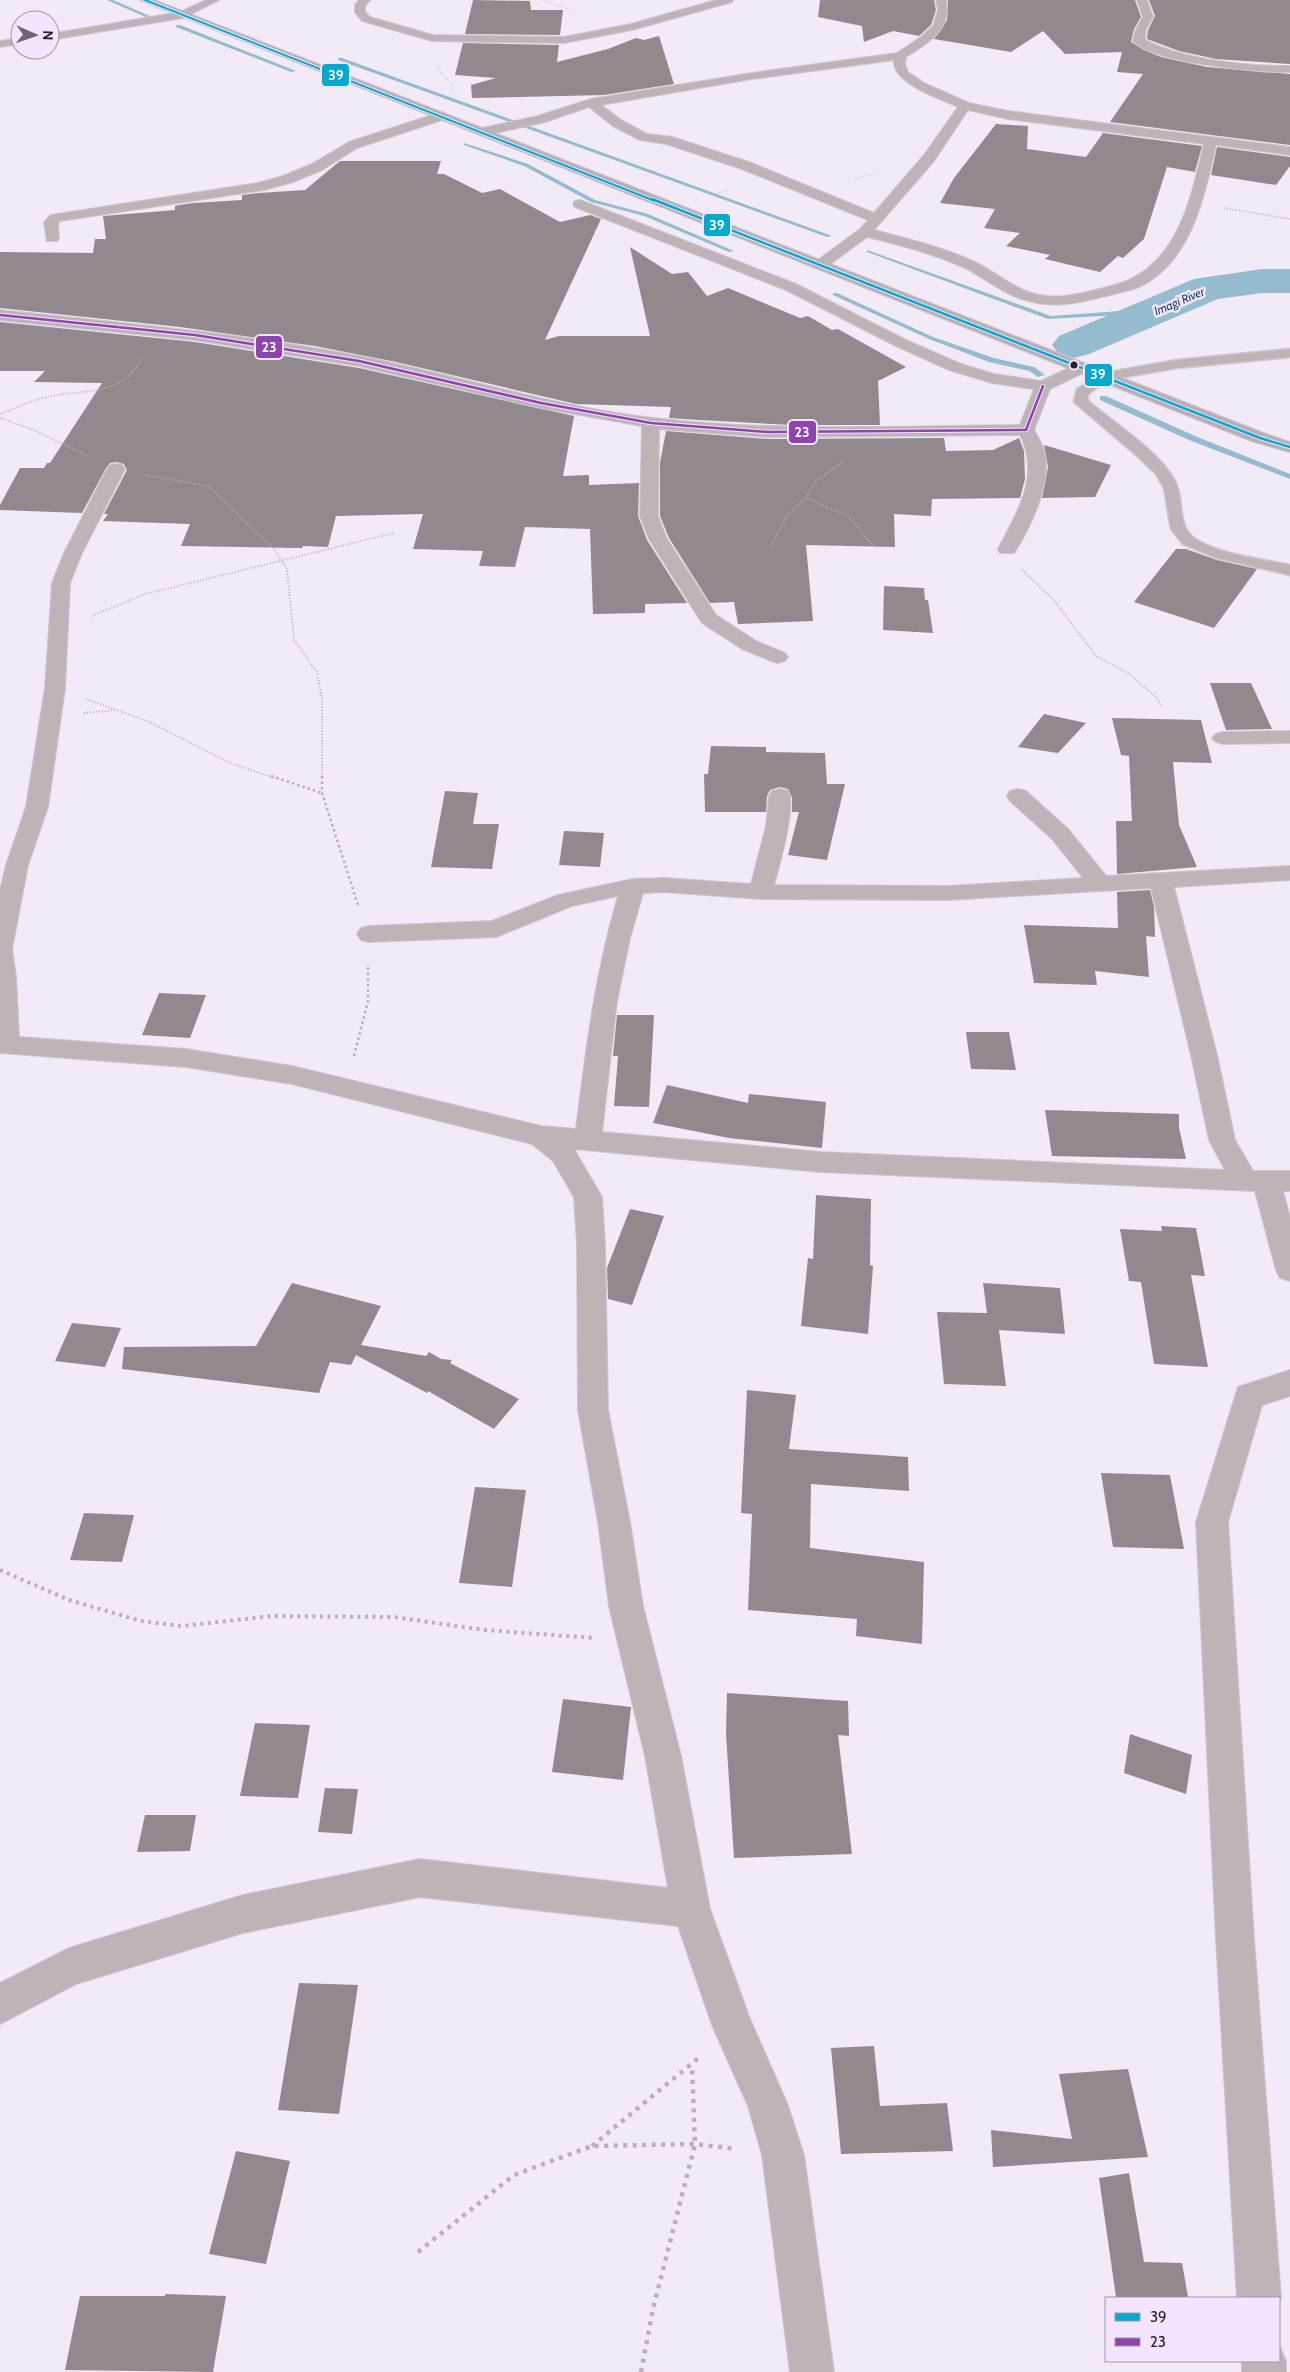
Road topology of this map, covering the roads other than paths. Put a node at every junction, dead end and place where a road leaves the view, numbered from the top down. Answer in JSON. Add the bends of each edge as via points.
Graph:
{"nodes":[{"id":1,"x":145,"y":0,"type":"edge"},
{"id":2,"x":214,"y":0,"type":"edge"},
{"id":3,"x":365,"y":0,"type":"edge"},
{"id":4,"x":728,"y":0,"type":"edge"},
{"id":5,"x":942,"y":0,"type":"edge"},
{"id":6,"x":1142,"y":0,"type":"edge"},
{"id":7,"x":183,"y":15,"type":"junction"},
{"id":8,"x":60,"y":35,"type":"edge"},
{"id":9,"x":900,"y":56,"type":"junction"},
{"id":10,"x":1290,"y":68,"type":"edge"},
{"id":11,"x":591,"y":103,"type":"junction"},
{"id":12,"x":965,"y":106,"type":"junction"},
{"id":13,"x":435,"y":114,"type":"junction"},
{"id":14,"x":482,"y":132,"type":"junction"},
{"id":15,"x":1211,"y":140,"type":"junction"},
{"id":16,"x":1290,"y":151,"type":"edge"},
{"id":17,"x":580,"y":204,"type":"dead end"},
{"id":18,"x":877,"y":219,"type":"junction"},
{"id":19,"x":865,"y":232,"type":"junction"},
{"id":20,"x":52,"y":238,"type":"dead end"},
{"id":21,"x":820,"y":265,"type":"junction"},
{"id":22,"x":0,"y":315,"type":"edge"},
{"id":23,"x":1290,"y":353,"type":"edge"},
{"id":24,"x":1081,"y":368,"type":"junction"},
{"id":25,"x":1104,"y":376,"type":"junction"},
{"id":26,"x":1043,"y":386,"type":"junction"},
{"id":27,"x":651,"y":423,"type":"junction"},
{"id":28,"x":1026,"y":430,"type":"junction"},
{"id":29,"x":1260,"y":438,"type":"junction"},
{"id":30,"x":1290,"y":447,"type":"edge"},
{"id":31,"x":1290,"y":453,"type":"edge"},
{"id":32,"x":116,"y":469,"type":"road end"},
{"id":33,"x":1007,"y":549,"type":"road end"},
{"id":34,"x":1290,"y":570,"type":"edge"},
{"id":35,"x":778,"y":657,"type":"dead end"},
{"id":36,"x":1290,"y":737,"type":"edge"},
{"id":37,"x":1223,"y":738,"type":"dead end"},
{"id":38,"x":780,"y":796,"type":"dead end"},
{"id":39,"x":1018,"y":796,"type":"dead end"},
{"id":40,"x":1290,"y":873,"type":"edge"},
{"id":41,"x":1161,"y":882,"type":"junction"},
{"id":42,"x":1100,"y":884,"type":"junction"},
{"id":43,"x":633,"y":886,"type":"junction"},
{"id":44,"x":761,"y":892,"type":"junction"},
{"id":45,"x":369,"y":934,"type":"road end"},
{"id":46,"x":3,"y":1044,"type":"edge"},
{"id":47,"x":541,"y":1136,"type":"junction"},
{"id":48,"x":588,"y":1139,"type":"junction"},
{"id":49,"x":1267,"y":1181,"type":"edge"},
{"id":50,"x":1290,"y":1270,"type":"edge"},
{"id":51,"x":1290,"y":1383,"type":"edge"},
{"id":52,"x":691,"y":1909,"type":"junction"},
{"id":53,"x":0,"y":2004,"type":"edge"},
{"id":54,"x":1259,"y":2297,"type":"edge"},
{"id":55,"x":812,"y":2372,"type":"edge"}],
"edges":[{"from":1,"to":7,"type":"highway"},
{"from":2,"to":7,"type":"street"},
{"from":3,"to":4,"type":"street","via":[[360,5],[360,12],[366,19],[450,39],[573,40]]},
{"from":5,"to":9,"type":"street","via":[[945,11],[942,23]]},
{"from":6,"to":10,"type":"street","via":[[1148,17],[1139,41],[1148,47],[1170,54],[1242,65]]},
{"from":7,"to":8,"type":"street"},
{"from":7,"to":13,"type":"highway"},
{"from":9,"to":11,"type":"street"},
{"from":9,"to":12,"type":"street","via":[[903,74]]},
{"from":11,"to":14,"type":"street","via":[[541,120]]},
{"from":11,"to":18,"type":"street","via":[[617,123],[644,137],[693,148]]},
{"from":12,"to":15,"type":"street","via":[[1008,115]]},
{"from":12,"to":18,"type":"street","via":[[929,158]]},
{"from":13,"to":14,"type":"highway"},
{"from":13,"to":20,"type":"street","via":[[353,146],[317,167],[259,187],[56,218],[51,222]]},
{"from":14,"to":21,"type":"highway"},
{"from":15,"to":16,"type":"street"},
{"from":15,"to":19,"type":"street","via":[[1195,204],[1177,243],[1160,265],[1139,282],[1076,300],[1062,302],[1027,296],[940,252]]},
{"from":17,"to":26,"type":"street","via":[[791,287],[900,343],[955,367],[992,378]]},
{"from":18,"to":19,"type":"street"},
{"from":19,"to":21,"type":"street"},
{"from":21,"to":24,"type":"highway"},
{"from":22,"to":27,"type":"street","via":[[156,331],[358,361],[551,405]]},
{"from":23,"to":25,"type":"lane","via":[[1177,364]]},
{"from":24,"to":25,"type":"highway"},
{"from":24,"to":26,"type":"street"},
{"from":25,"to":29,"type":"highway"},
{"from":25,"to":34,"type":"lane","via":[[1082,392],[1081,402],[1159,469],[1169,483],[1180,532],[1187,541],[1201,548]]},
{"from":26,"to":28,"type":"street"},
{"from":27,"to":28,"type":"street","via":[[768,432]]},
{"from":27,"to":35,"type":"street","via":[[649,516],[658,540],[709,619],[749,645]]},
{"from":28,"to":33,"type":"street","via":[[1036,454],[1038,473],[1030,500]]},
{"from":29,"to":30,"type":"highway"},
{"from":29,"to":31,"type":"highway"},
{"from":32,"to":46,"type":"street","via":[[60,583],[55,688],[38,807],[17,865],[0,949],[4,977]]},
{"from":36,"to":37,"type":"street"},
{"from":38,"to":44,"type":"street","via":[[777,826]]},
{"from":39,"to":42,"type":"street","via":[[1060,834]]},
{"from":40,"to":41,"type":"street"},
{"from":41,"to":42,"type":"street"},
{"from":41,"to":49,"type":"street","via":[[1222,1140]]},
{"from":42,"to":44,"type":"street","via":[[948,893]]},
{"from":43,"to":44,"type":"street"},
{"from":43,"to":45,"type":"street","via":[[566,900],[496,929]]},
{"from":43,"to":48,"type":"street","via":[[605,1001]]},
{"from":46,"to":47,"type":"street","via":[[186,1058],[292,1075]]},
{"from":47,"to":48,"type":"street"},
{"from":47,"to":52,"type":"street","via":[[564,1154],[588,1197],[593,1410],[626,1606],[663,1756]]},
{"from":48,"to":49,"type":"street","via":[[821,1162]]},
{"from":49,"to":50,"type":"street"},
{"from":51,"to":54,"type":"street","via":[[1248,1396],[1212,1522]]},
{"from":52,"to":53,"type":"street","via":[[420,1878],[243,1914],[69,1966]]},
{"from":52,"to":55,"type":"street","via":[[783,2154]]}]}
